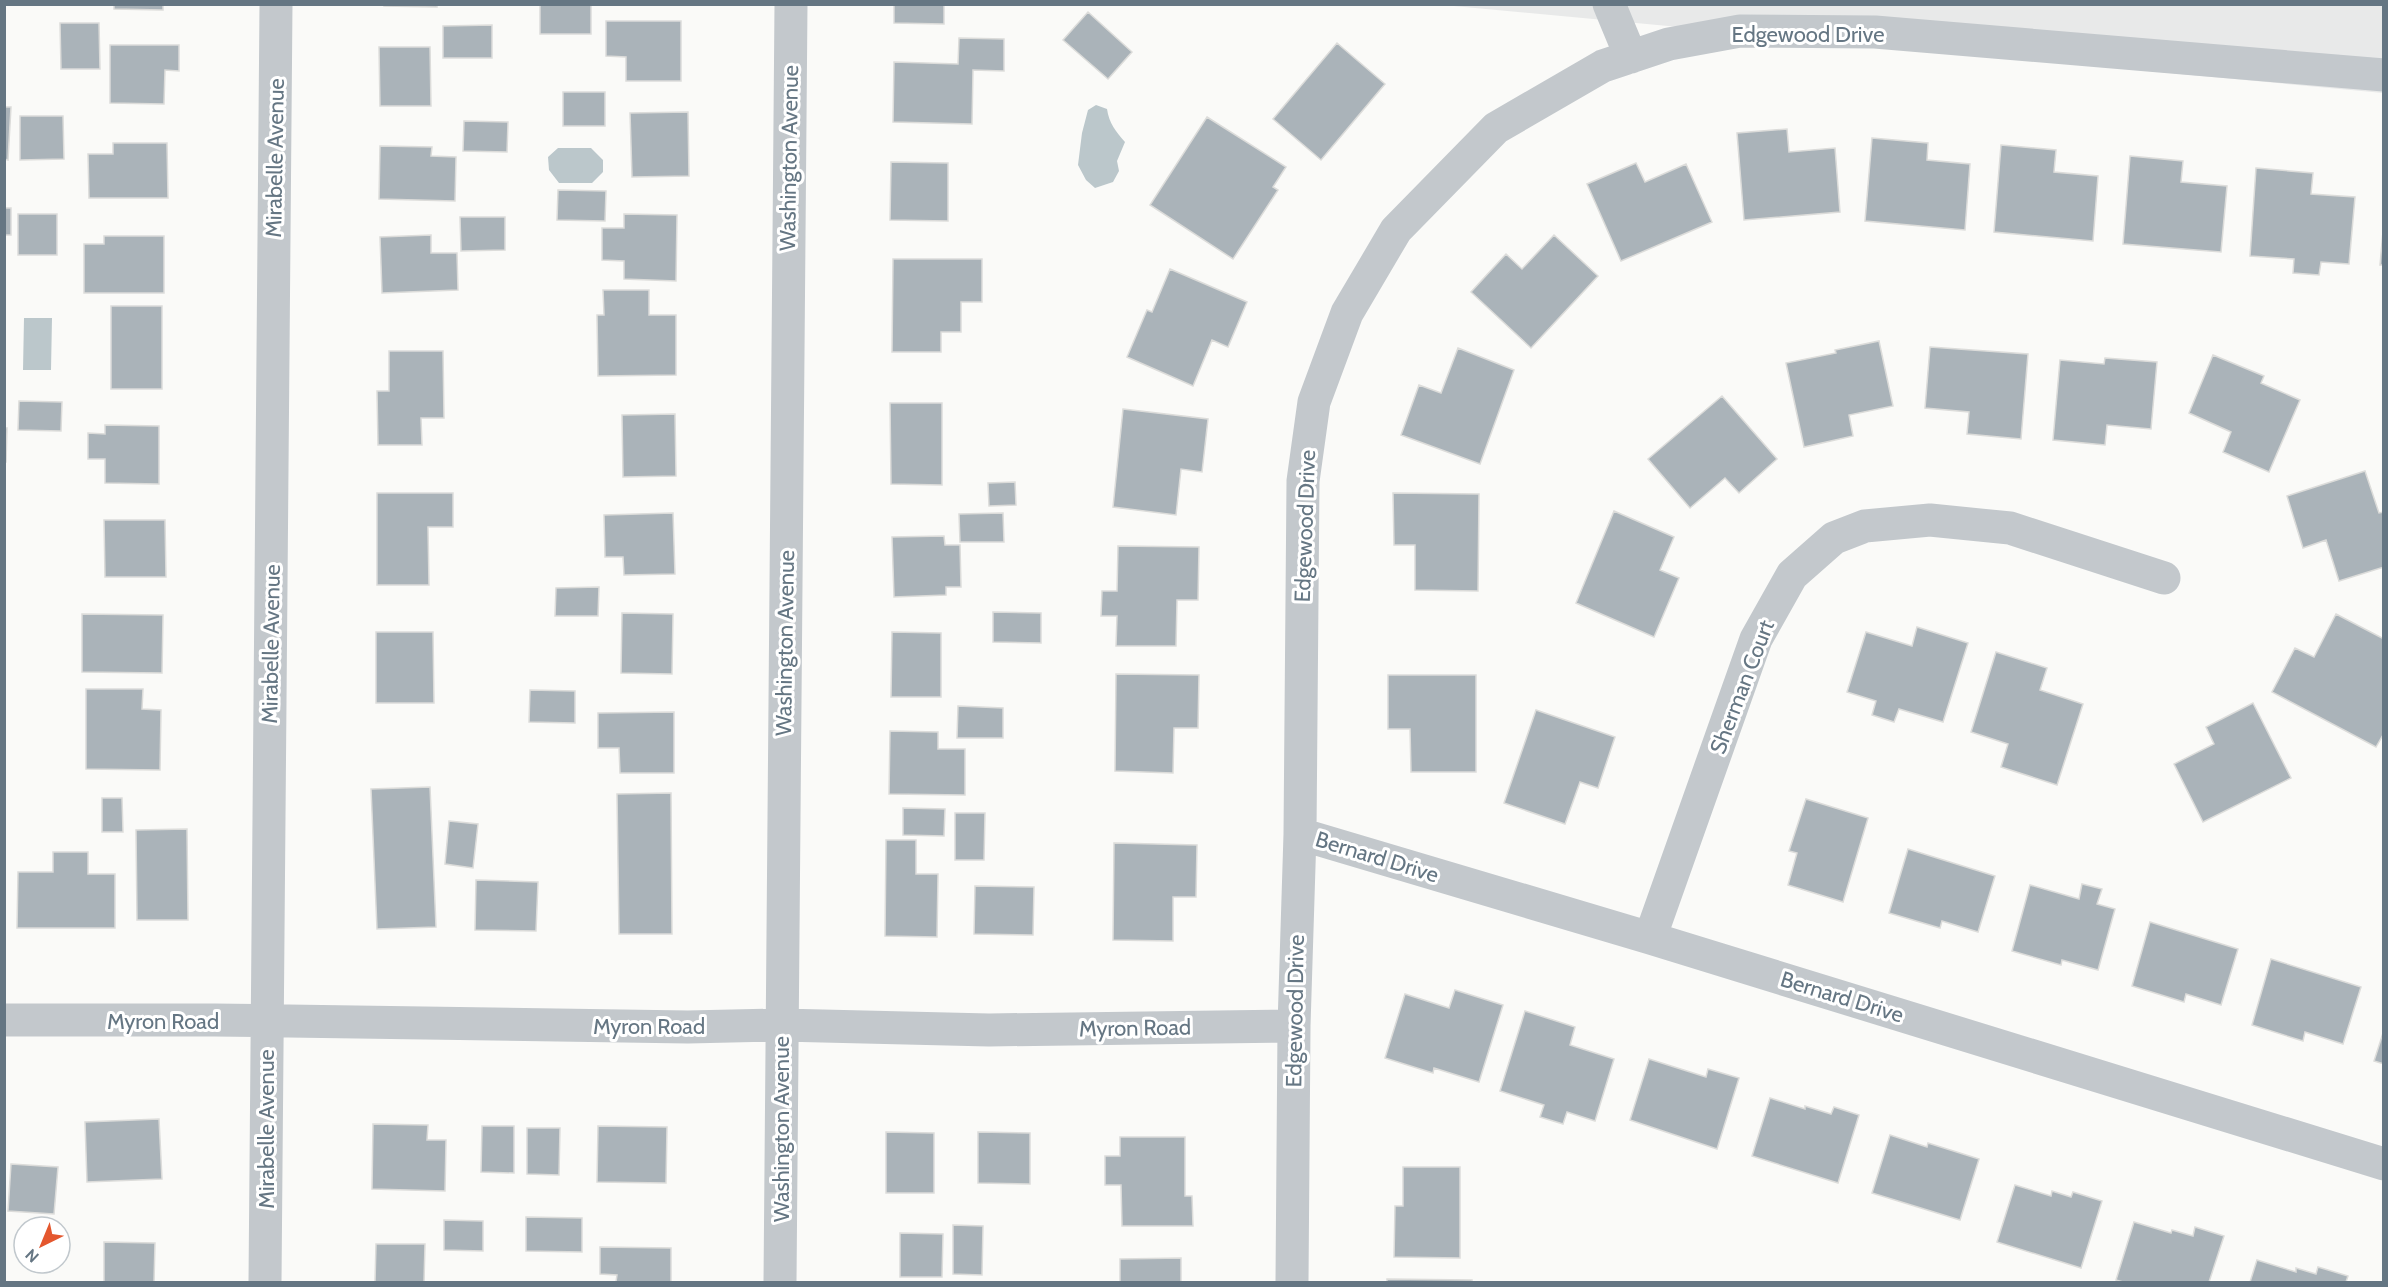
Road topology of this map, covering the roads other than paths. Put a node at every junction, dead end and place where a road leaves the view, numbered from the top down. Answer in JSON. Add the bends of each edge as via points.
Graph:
{"nodes":[{"id":1,"x":276,"y":4,"type":"edge"},
{"id":2,"x":790,"y":4,"type":"edge"},
{"id":3,"x":1609,"y":4,"type":"edge"},
{"id":4,"x":1631,"y":57,"type":"junction"},
{"id":5,"x":2384,"y":75,"type":"edge"},
{"id":6,"x":2164,"y":578,"type":"dead end"},
{"id":7,"x":1300,"y":834,"type":"junction"},
{"id":8,"x":1650,"y":938,"type":"junction"},
{"id":9,"x":4,"y":1020,"type":"edge"},
{"id":10,"x":267,"y":1021,"type":"junction"},
{"id":11,"x":782,"y":1025,"type":"junction"},
{"id":12,"x":1294,"y":1026,"type":"junction"},
{"id":13,"x":2384,"y":1164,"type":"edge"},
{"id":14,"x":265,"y":1282,"type":"edge"},
{"id":15,"x":780,"y":1282,"type":"edge"},
{"id":16,"x":1292,"y":1282,"type":"edge"}],
"edges":[{"from":1,"to":10,"type":"street","name":"Mirabelle Avenue"},
{"from":2,"to":11,"type":"street","name":"Washington Avenue"},
{"from":3,"to":4,"type":"street"},
{"from":4,"to":5,"type":"street","name":"Edgewood Drive","via":[[1669,44],[1740,32],[1875,32]]},
{"from":4,"to":7,"type":"street","name":"Edgewood Drive","via":[[1603,66],[1496,128],[1396,230],[1347,313],[1314,402],[1303,481]]},
{"from":6,"to":8,"type":"street","name":"Sherman Court","via":[[2010,528],[1930,520],[1865,526],[1834,538],[1792,575],[1756,639]]},
{"from":7,"to":8,"type":"street","name":"Bernard Drive"},
{"from":7,"to":12,"type":"street","name":"Edgewood Drive"},
{"from":8,"to":13,"type":"street","name":"Bernard Drive"},
{"from":9,"to":10,"type":"street","name":"Myron Road"},
{"from":10,"to":11,"type":"street","name":"Myron Road"},
{"from":10,"to":14,"type":"street","name":"Mirabelle Avenue"},
{"from":11,"to":12,"type":"street","name":"Myron Road","via":[[989,1030]]},
{"from":11,"to":15,"type":"street","name":"Washington Avenue"},
{"from":12,"to":16,"type":"street","name":"Edgewood Drive"}]}
